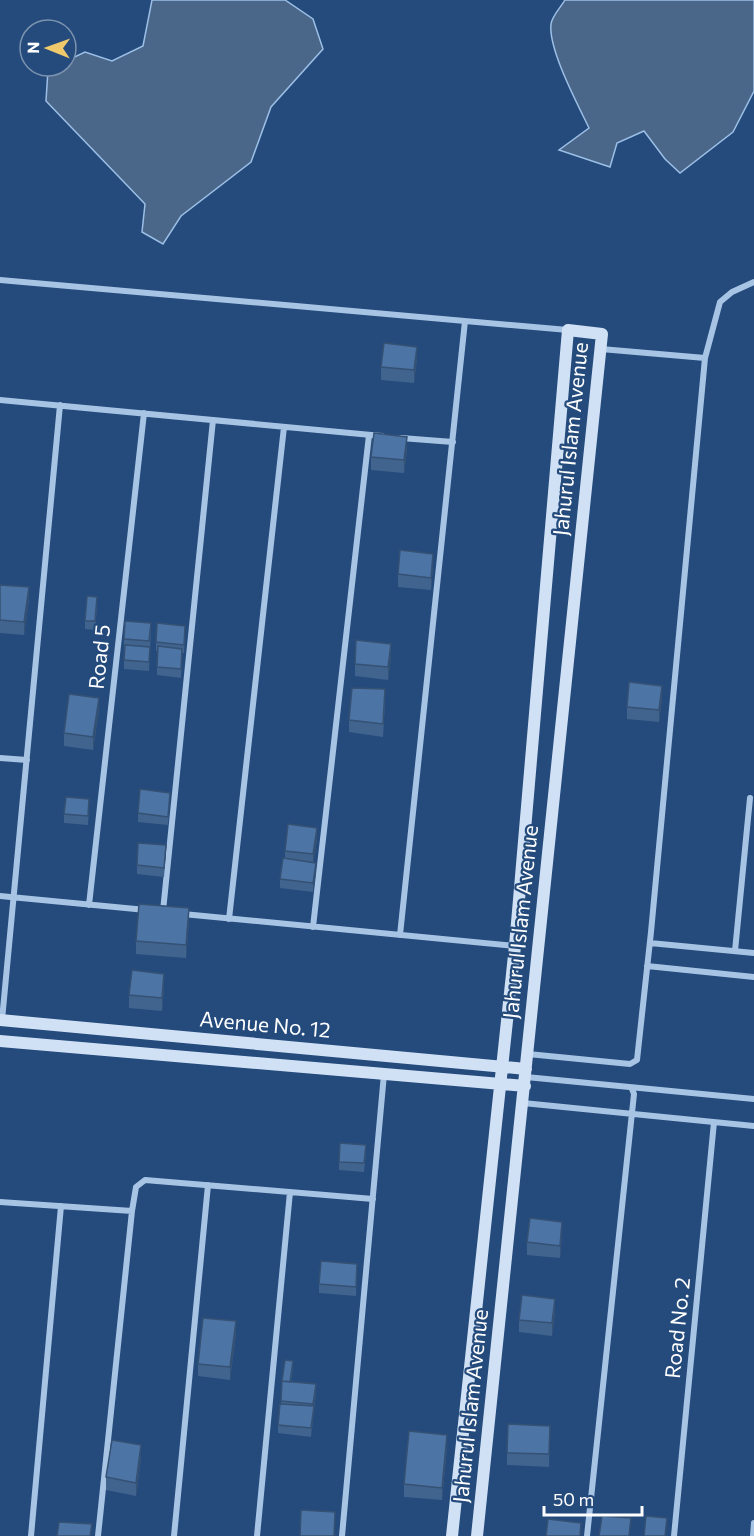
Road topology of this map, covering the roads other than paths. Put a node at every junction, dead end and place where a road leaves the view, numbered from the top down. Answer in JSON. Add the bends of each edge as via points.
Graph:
{"nodes":[{"id":1,"x":0,"y":280,"type":"edge"},
{"id":2,"x":754,"y":282,"type":"edge"},
{"id":3,"x":465,"y":321,"type":"junction"},
{"id":4,"x":568,"y":330,"type":"junction"},
{"id":5,"x":600,"y":349,"type":"junction"},
{"id":6,"x":705,"y":358,"type":"junction"},
{"id":7,"x":0,"y":400,"type":"edge"},
{"id":8,"x":60,"y":405,"type":"junction"},
{"id":9,"x":144,"y":413,"type":"junction"},
{"id":10,"x":213,"y":420,"type":"junction"},
{"id":11,"x":284,"y":427,"type":"junction"},
{"id":12,"x":369,"y":435,"type":"junction"},
{"id":13,"x":453,"y":442,"type":"junction"},
{"id":14,"x":0,"y":758,"type":"edge"},
{"id":15,"x":27,"y":760,"type":"junction"},
{"id":16,"x":750,"y":798,"type":"dead end"},
{"id":17,"x":0,"y":896,"type":"edge"},
{"id":18,"x":14,"y":897,"type":"junction"},
{"id":19,"x":89,"y":905,"type":"junction"},
{"id":20,"x":163,"y":912,"type":"junction"},
{"id":21,"x":229,"y":918,"type":"junction"},
{"id":22,"x":313,"y":927,"type":"junction"},
{"id":23,"x":400,"y":935,"type":"junction"},
{"id":24,"x":650,"y":943,"type":"junction"},
{"id":25,"x":515,"y":946,"type":"junction"},
{"id":26,"x":735,"y":951,"type":"junction"},
{"id":27,"x":754,"y":953,"type":"edge"},
{"id":28,"x":647,"y":966,"type":"junction"},
{"id":29,"x":754,"y":977,"type":"edge"},
{"id":30,"x":1,"y":1020,"type":"edge"},
{"id":31,"x":0,"y":1041,"type":"edge"},
{"id":32,"x":528,"y":1054,"type":"junction"},
{"id":33,"x":502,"y":1067,"type":"junction"},
{"id":34,"x":384,"y":1074,"type":"junction"},
{"id":35,"x":526,"y":1077,"type":"junction"},
{"id":36,"x":501,"y":1084,"type":"junction"},
{"id":37,"x":632,"y":1089,"type":"junction"},
{"id":38,"x":754,"y":1099,"type":"edge"},
{"id":39,"x":523,"y":1103,"type":"junction"},
{"id":40,"x":632,"y":1115,"type":"junction"},
{"id":41,"x":714,"y":1122,"type":"junction"},
{"id":42,"x":754,"y":1126,"type":"edge"},
{"id":43,"x":208,"y":1185,"type":"junction"},
{"id":44,"x":290,"y":1192,"type":"junction"},
{"id":45,"x":373,"y":1199,"type":"junction"},
{"id":46,"x":0,"y":1202,"type":"edge"},
{"id":47,"x":61,"y":1206,"type":"junction"},
{"id":48,"x":132,"y":1211,"type":"junction"},
{"id":49,"x":754,"y":1523,"type":"edge"},
{"id":50,"x":31,"y":1536,"type":"edge"},
{"id":51,"x":98,"y":1536,"type":"edge"},
{"id":52,"x":174,"y":1536,"type":"edge"},
{"id":53,"x":257,"y":1536,"type":"edge"},
{"id":54,"x":342,"y":1536,"type":"edge"},
{"id":55,"x":452,"y":1536,"type":"edge"},
{"id":56,"x":477,"y":1536,"type":"edge"},
{"id":57,"x":587,"y":1536,"type":"edge"},
{"id":58,"x":674,"y":1536,"type":"edge"},
{"id":59,"x":753,"y":1536,"type":"edge"}],
"edges":[{"from":1,"to":3,"type":"street"},
{"from":2,"to":6,"type":"street","via":[[720,302]]},
{"from":3,"to":4,"type":"street"},
{"from":3,"to":13,"type":"street"},
{"from":4,"to":5,"type":"street","name":"Jahurul Islam Avenue","via":[[602,334]]},
{"from":4,"to":25,"type":"street","name":"Jahurul Islam Avenue"},
{"from":5,"to":6,"type":"street"},
{"from":5,"to":32,"type":"street","name":"Jahurul Islam Avenue"},
{"from":6,"to":24,"type":"street"},
{"from":7,"to":8,"type":"street"},
{"from":8,"to":9,"type":"street"},
{"from":8,"to":15,"type":"street"},
{"from":9,"to":10,"type":"street"},
{"from":9,"to":19,"type":"street","name":"Road 5"},
{"from":10,"to":11,"type":"street"},
{"from":10,"to":20,"type":"street"},
{"from":11,"to":12,"type":"street"},
{"from":11,"to":21,"type":"street"},
{"from":12,"to":13,"type":"street"},
{"from":12,"to":22,"type":"street"},
{"from":13,"to":23,"type":"street"},
{"from":14,"to":15,"type":"street"},
{"from":15,"to":18,"type":"street"},
{"from":16,"to":26,"type":"street"},
{"from":17,"to":18,"type":"street"},
{"from":18,"to":19,"type":"street"},
{"from":18,"to":30,"type":"street"},
{"from":19,"to":20,"type":"street"},
{"from":20,"to":21,"type":"street"},
{"from":21,"to":22,"type":"street"},
{"from":22,"to":23,"type":"street"},
{"from":23,"to":25,"type":"street"},
{"from":24,"to":26,"type":"street"},
{"from":24,"to":28,"type":"street"},
{"from":25,"to":33,"type":"street","name":"Jahurul Islam Avenue"},
{"from":26,"to":27,"type":"street"},
{"from":28,"to":29,"type":"street"},
{"from":28,"to":32,"type":"street","via":[[634,1064]]},
{"from":30,"to":33,"type":"street","name":"Avenue No. 12"},
{"from":31,"to":34,"type":"street","name":"Avenue No. 12"},
{"from":32,"to":35,"type":"street","name":"Jahurul Islam Avenue"},
{"from":33,"to":35,"type":"street","name":"Avenue No. 12"},
{"from":33,"to":36,"type":"street","name":"Jahurul Islam Avenue"},
{"from":34,"to":36,"type":"street","name":"Avenue No. 12"},
{"from":34,"to":45,"type":"street"},
{"from":35,"to":36,"type":"street","name":"Avenue No. 12"},
{"from":35,"to":37,"type":"street","name":"Avenue No. 12"},
{"from":35,"to":39,"type":"street","name":"Jahurul Islam Avenue"},
{"from":36,"to":55,"type":"street","name":"Jahurul Islam Avenue"},
{"from":37,"to":38,"type":"street","name":"Avenue No. 12"},
{"from":37,"to":40,"type":"street"},
{"from":39,"to":40,"type":"street"},
{"from":39,"to":56,"type":"street","name":"Jahurul Islam Avenue"},
{"from":40,"to":41,"type":"street"},
{"from":40,"to":57,"type":"street"},
{"from":41,"to":42,"type":"street"},
{"from":41,"to":58,"type":"street","name":"Road No. 2"},
{"from":43,"to":44,"type":"street"},
{"from":43,"to":48,"type":"street","via":[[145,1179],[136,1187]]},
{"from":43,"to":52,"type":"street"},
{"from":44,"to":45,"type":"street"},
{"from":44,"to":53,"type":"street"},
{"from":45,"to":54,"type":"street"},
{"from":46,"to":47,"type":"street"},
{"from":47,"to":48,"type":"street"},
{"from":47,"to":50,"type":"street"},
{"from":48,"to":51,"type":"street"},
{"from":49,"to":59,"type":"street"}]}
